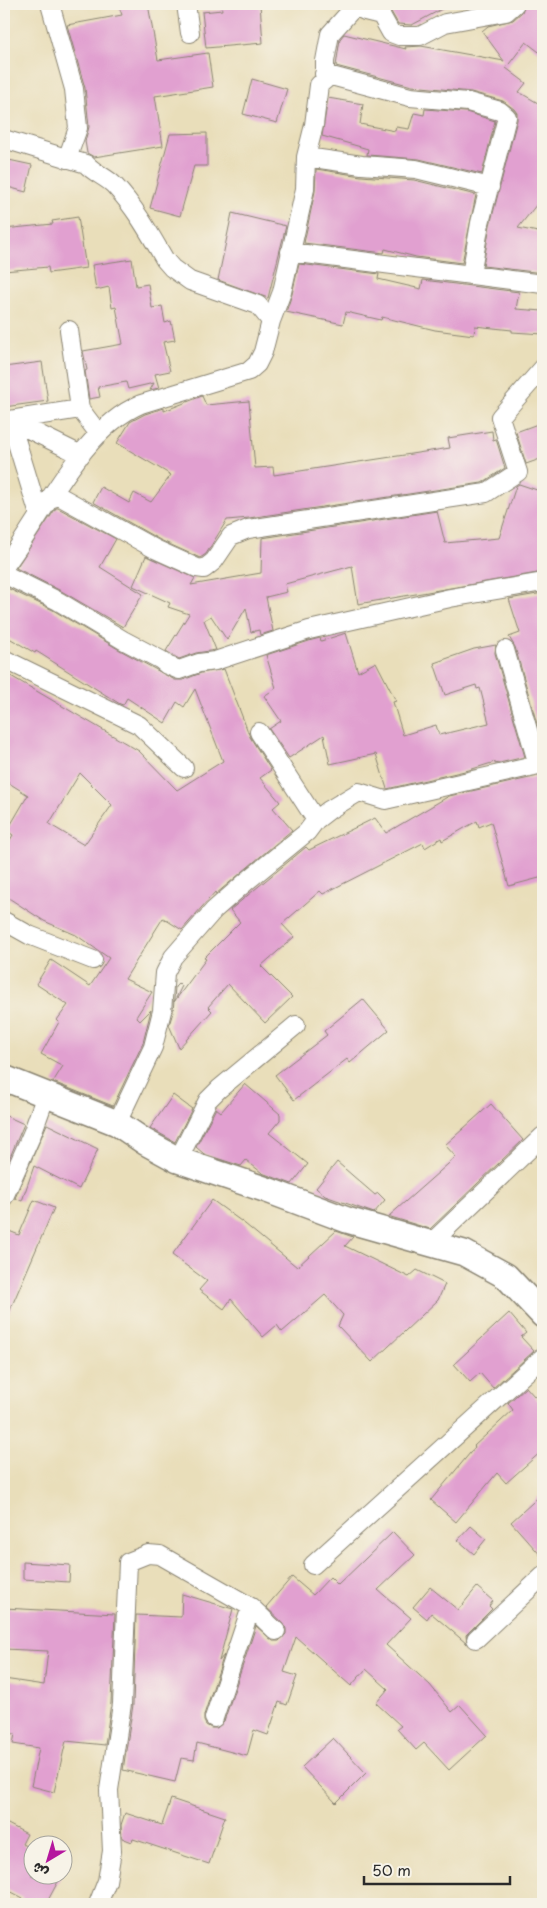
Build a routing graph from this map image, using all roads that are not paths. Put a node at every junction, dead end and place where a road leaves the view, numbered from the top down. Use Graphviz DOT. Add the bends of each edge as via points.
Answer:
graph roads {
  1 [pos="50,4"];
  2 [pos="186,4"];
  3 [pos="515,4"];
  4 [pos="356,5"];
  5 [pos="190,33"];
  6 [pos="324,74"];
  7 [pos="4,139"];
  8 [pos="306,157"];
  9 [pos="67,159"];
  10 [pos="490,187"];
  11 [pos="290,252"];
  12 [pos="471,275"];
  13 [pos="543,284"];
  14 [pos="271,322"];
  15 [pos="69,330"];
  16 [pos="543,368"];
  17 [pos="80,409"];
  18 [pos="10,420"];
  19 [pos="99,434"];
  20 [pos="82,455"];
  21 [pos="50,499"];
  22 [pos="39,515"];
  23 [pos="4,567"];
  24 [pos="4,574"];
  25 [pos="543,582"];
  26 [pos="505,650"];
  27 [pos="4,659"];
  28 [pos="259,732"];
  29 [pos="540,765"];
  30 [pos="184,768"];
  31 [pos="316,820"];
  32 [pos="4,921"];
  33 [pos="93,960"];
  34 [pos="296,1025"];
  35 [pos="4,1078"];
  36 [pos="46,1095"];
  37 [pos="117,1123"];
  38 [pos="543,1136"];
  39 [pos="178,1160"];
  40 [pos="4,1197"];
  41 [pos="430,1244"];
  42 [pos="543,1314"];
  43 [pos="543,1357"];
  44 [pos="313,1565"];
  45 [pos="543,1576"];
  46 [pos="252,1607"];
  47 [pos="276,1630"];
  48 [pos="476,1639"];
  49 [pos="214,1718"];
  50 [pos="98,1904"];
  1 -- 9 [label="street" via="74,90 78,128"];
  2 -- 5 [label="street"];
  3 -- 4 [label="street" via="506,12 445,23 420,36 391,33 381,15"];
  4 -- 6 [label="street" via="330,34"];
  6 -- 8 [label="street" via="325,80 319,85"];
  6 -- 10 [label="street" via="410,96 468,102 505,113 507,117"];
  7 -- 9 [label="street"];
  8 -- 10 [label="street" via="416,169"];
  8 -- 11 [label="street" via="305,189"];
  9 -- 14 [label="street" via="86,164 113,184 131,205 165,260 180,274 200,285 258,305"];
  10 -- 12 [label="street"];
  11 -- 12 [label="street"];
  11 -- 14 [label="street" via="282,292"];
  12 -- 13 [label="street"];
  14 -- 19 [label="street" via="263,352 252,368 130,408"];
  15 -- 17 [label="street"];
  16 -- 21 [label="street" via="500,417 518,472 486,493 248,529 231,536 214,561 204,569 155,549 59,496"];
  17 -- 18 [label="street"];
  17 -- 19 [label="street"];
  18 -- 20 [label="street"];
  18 -- 22 [label="street"];
  19 -- 20 [label="street"];
  20 -- 21 [label="street"];
  21 -- 22 [label="street"];
  22 -- 23 [label="street"];
  24 -- 25 [label="street" via="179,670 309,630 450,598"];
  26 -- 29 [label="street"];
  27 -- 30 [label="street" via="139,725"];
  28 -- 31 [label="street"];
  29 -- 31 [label="street" via="385,800 359,792"];
  31 -- 37 [label="street" via="307,832 214,910 173,957 165,972 162,1011 153,1047"];
  32 -- 33 [label="street"];
  34 -- 39 [label="street" via="208,1100"];
  35 -- 36 [label="street"];
  36 -- 37 [label="street"];
  36 -- 40 [label="street"];
  37 -- 39 [label="street"];
  38 -- 41 [label="street"];
  39 -- 41 [label="street" via="347,1220"];
  41 -- 42 [label="street" via="464,1253 506,1276"];
  43 -- 44 [label="street"];
  45 -- 48 [label="street"];
  46 -- 47 [label="street"];
  46 -- 49 [label="street"];
  46 -- 50 [label="street" via="160,1555 148,1554 128,1562 122,1704 110,1790 112,1851 107,1881"];
}
